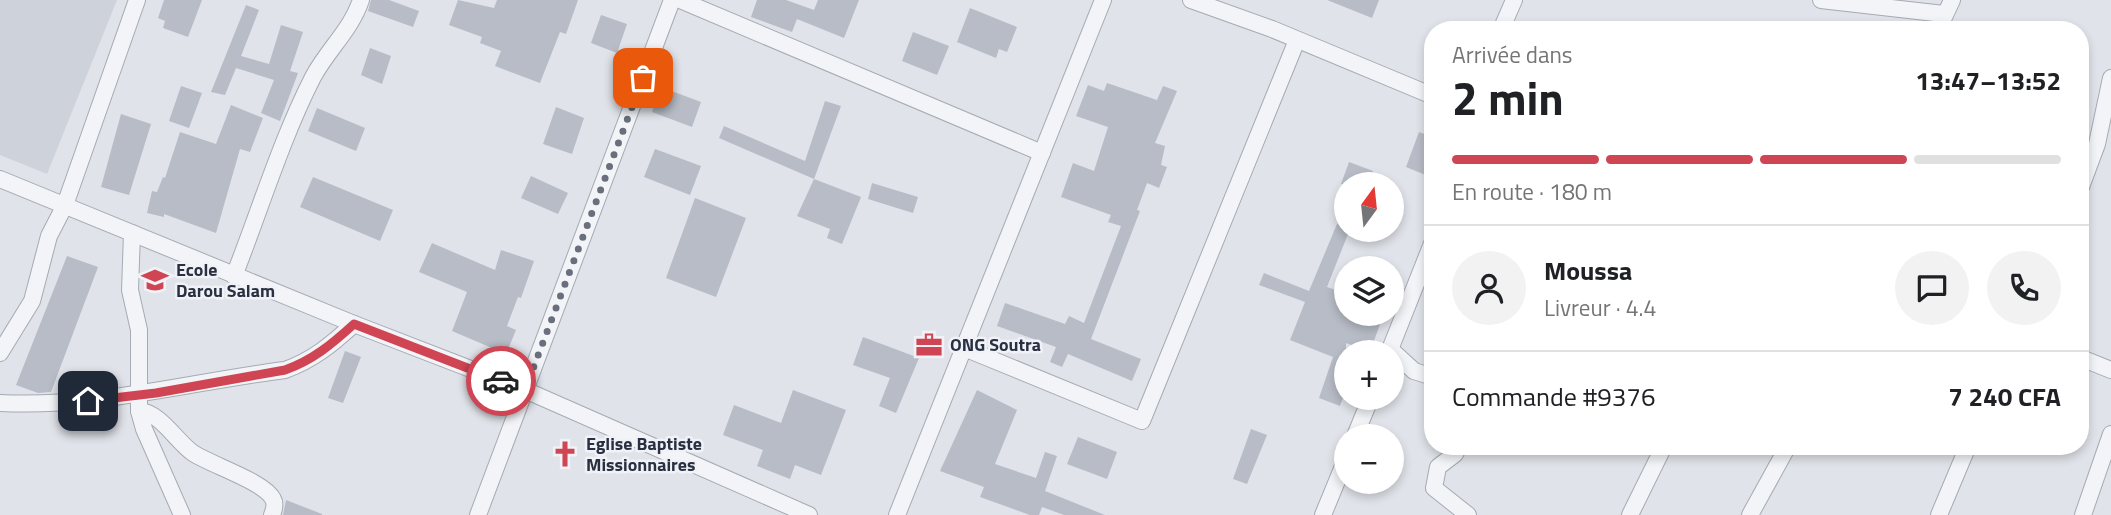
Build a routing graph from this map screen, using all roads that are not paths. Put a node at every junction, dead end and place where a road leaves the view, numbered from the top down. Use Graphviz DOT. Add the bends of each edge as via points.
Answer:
graph roads {
  1 [pos="137,0"];
  2 [pos="361,0"];
  3 [pos="672,0"];
  4 [pos="680,0"];
  5 [pos="1103,0"];
  6 [pos="1192,0"];
  7 [pos="1514,0"];
  8 [pos="1821,0"];
  9 [pos="1945,15"];
  10 [pos="1505,21"];
  11 [pos="1297,40"];
  12 [pos="2111,78"];
  13 [pos="1424,92"];
  14 [pos="1042,153"];
  15 [pos="2089,166"];
  16 [pos="0,179"];
  17 [pos="65,205"];
  18 [pos="132,233"];
  19 [pos="1424,263"];
  20 [pos="234,276"];
  21 [pos="354,324"];
  22 [pos="1393,340"];
  23 [pos="964,348"];
  24 [pos="0,353"];
  25 [pos="2089,361"];
  26 [pos="1404,363"];
  27 [pos="2111,370"];
  28 [pos="1424,374"];
  29 [pos="525,390"];
  30 [pos="137,394"];
  31 [pos="0,402"];
  32 [pos="139,411"];
  33 [pos="2111,434"];
  34 [pos="1454,455"];
  35 [pos="1660,455"];
  36 [pos="1783,455"];
  37 [pos="1964,455"];
  38 [pos="1334,488"];
  39 [pos="183,515"];
  40 [pos="272,515"];
  41 [pos="478,515"];
  42 [pos="809,515"];
  43 [pos="897,515"];
  44 [pos="1323,515"];
  45 [pos="1468,515"];
  46 [pos="1630,515"];
  47 [pos="1750,515"];
  48 [pos="1939,515"];
  49 [pos="2083,515"];
  1 -- 17 [label="street"];
  2 -- 20 [label="street" via="355,19 327,52 306,93"];
  3 -- 29 [label="street"];
  4 -- 14 [label="street"];
  5 -- 14 [label="street"];
  6 -- 11 [label="street"];
  7 -- 10 [label="street"];
  8 -- 9 [label="street"];
  11 -- 13 [label="street"];
  11 -- 23 [label="street" via="1142,421"];
  12 -- 15 [label="street"];
  14 -- 23 [label="street"];
  16 -- 17 [label="street"];
  17 -- 18 [label="street"];
  17 -- 24 [label="street" via="49,236 32,301"];
  18 -- 20 [label="street"];
  18 -- 30 [label="street" via="130,279 139,330"];
  19 -- 22 [label="street"];
  20 -- 21 [label="street"];
  21 -- 29 [label="street"];
  21 -- 30 [label="street" via="306,362 285,370"];
  23 -- 43 [label="street"];
  25 -- 27 [label="street"];
  26 -- 28 [label="street"];
  29 -- 41 [label="street"];
  29 -- 42 [label="street"];
  30 -- 31 [label="street" via="44,405"];
  30 -- 32 [label="street"];
  32 -- 39 [label="street"];
  32 -- 40 [label="street" via="154,415 195,455 268,492 275,505"];
  33 -- 49 [label="street"];
  34 -- 45 [label="street" via="1438,467 1434,488"];
  35 -- 46 [label="street"];
  36 -- 47 [label="street"];
  37 -- 48 [label="street"];
  38 -- 44 [label="street"];
}
